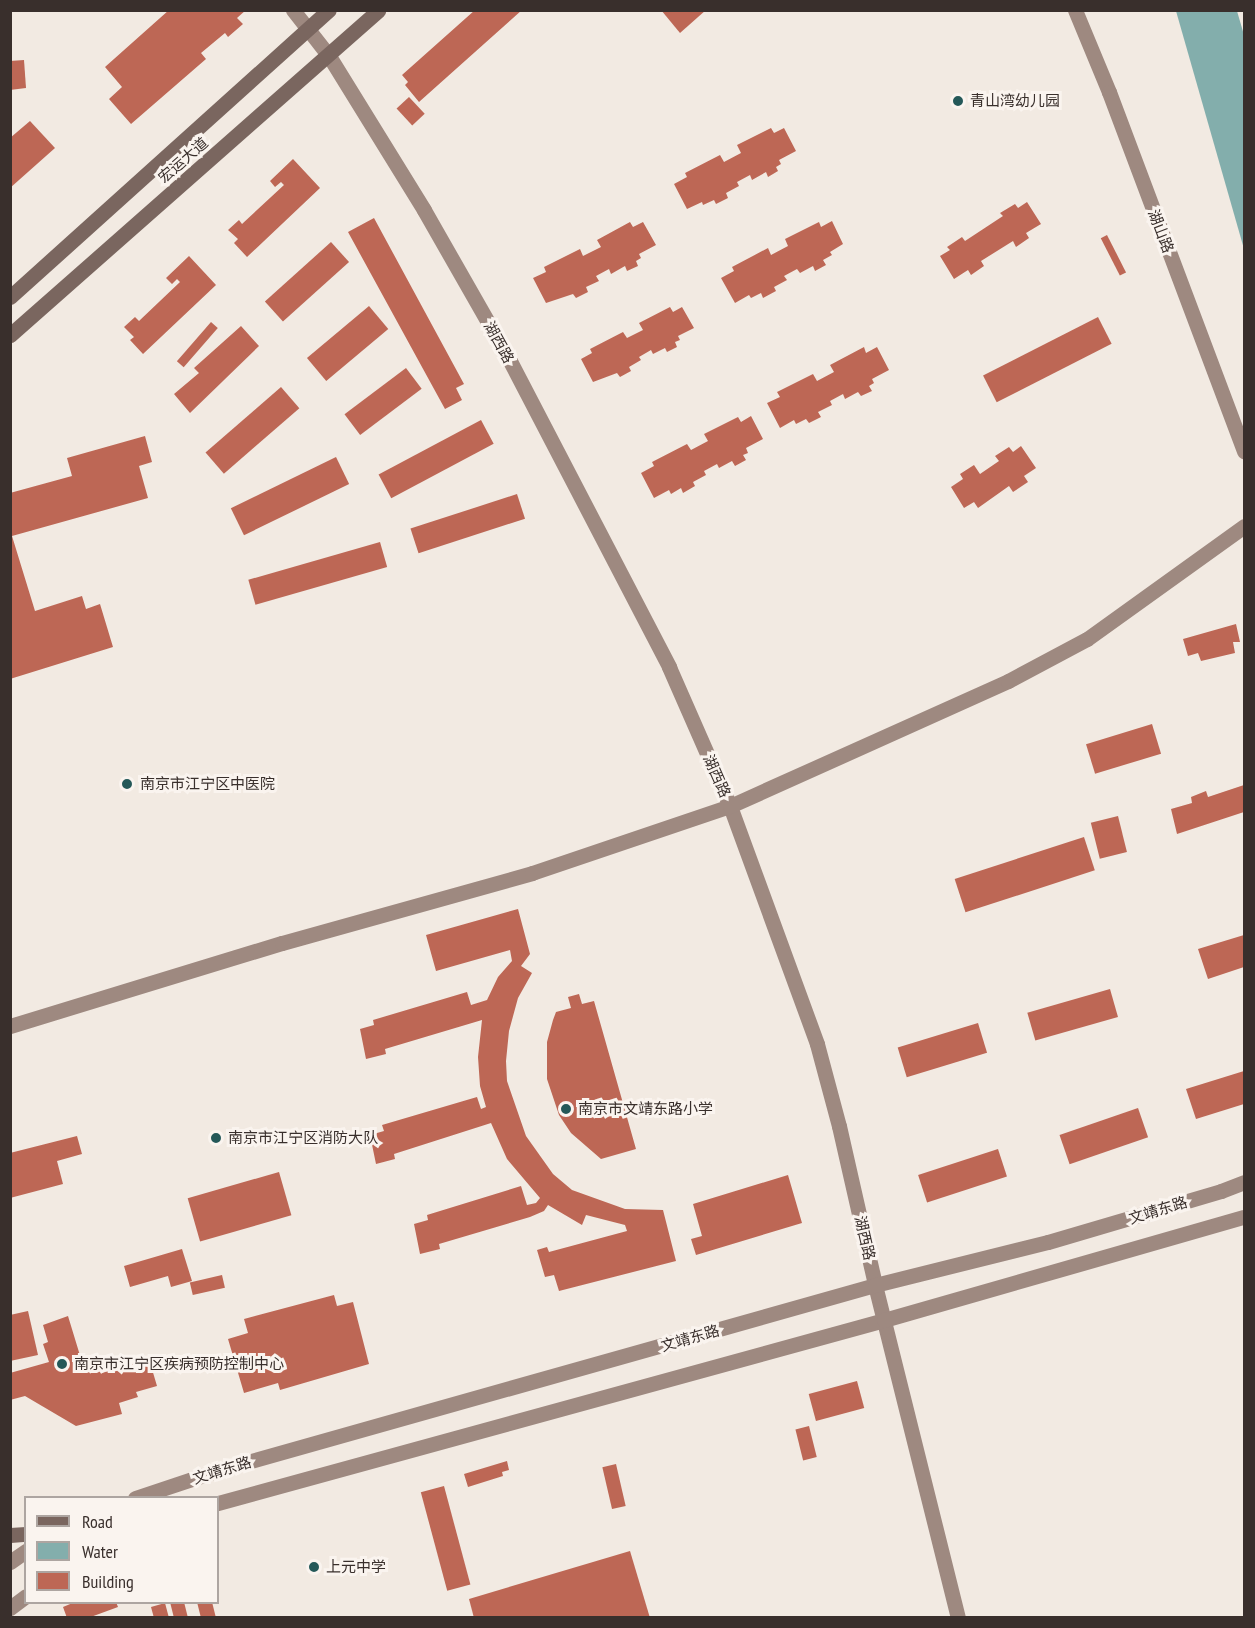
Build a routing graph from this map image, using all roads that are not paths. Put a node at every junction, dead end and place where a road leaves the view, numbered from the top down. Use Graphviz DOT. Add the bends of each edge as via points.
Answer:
graph roads {
  1 [pos="293,10"];
  2 [pos="329,10"];
  3 [pos="378,10"];
  4 [pos="1075,10"];
  5 [pos="308,29"];
  6 [pos="329,56"];
  7 [pos="10,297"];
  8 [pos="10,335"];
  9 [pos="1245,452"];
  10 [pos="1245,526"];
  11 [pos="730,806"];
  12 [pos="10,1026"];
  13 [pos="1245,1182"];
  14 [pos="1245,1218"];
  15 [pos="875,1285"];
  16 [pos="884,1320"];
  17 [pos="138,1496"];
  18 [pos="219,1503"];
  19 [pos="24,1552"];
  20 [pos="10,1562"];
  21 [pos="24,1598"];
  22 [pos="10,1608"];
  23 [pos="958,1617"];
  1 -- 5 [label="main road, 湖西路"];
  2 -- 5 [label="main road, 宏运大道"];
  3 -- 6 [label="main road, 宏运大道"];
  4 -- 9 [label="main road, 湖山路"];
  5 -- 6 [label="main road, 湖西路"];
  5 -- 7 [label="main road, 宏运大道"];
  6 -- 8 [label="main road, 宏运大道"];
  6 -- 11 [label="main road, 湖西路" via="424,210 510,361 669,667"];
  10 -- 11 [label="main road" via="1077,644 1008,681"];
  11 -- 12 [label="main road" via="532,873"];
  11 -- 15 [label="main road, 湖西路" via="817,1044"];
  13 -- 15 [label="main road, 文靖东路" via="1048,1242"];
  14 -- 16 [label="main road, 文靖东路"];
  15 -- 16 [label="main road, 湖西路"];
  15 -- 17 [label="main road, 文靖东路"];
  16 -- 18 [label="main road, 文靖东路"];
  16 -- 23 [label="main road, 湖西路"];
  19 -- 20 [label="main road"];
  21 -- 22 [label="main road"];
}
